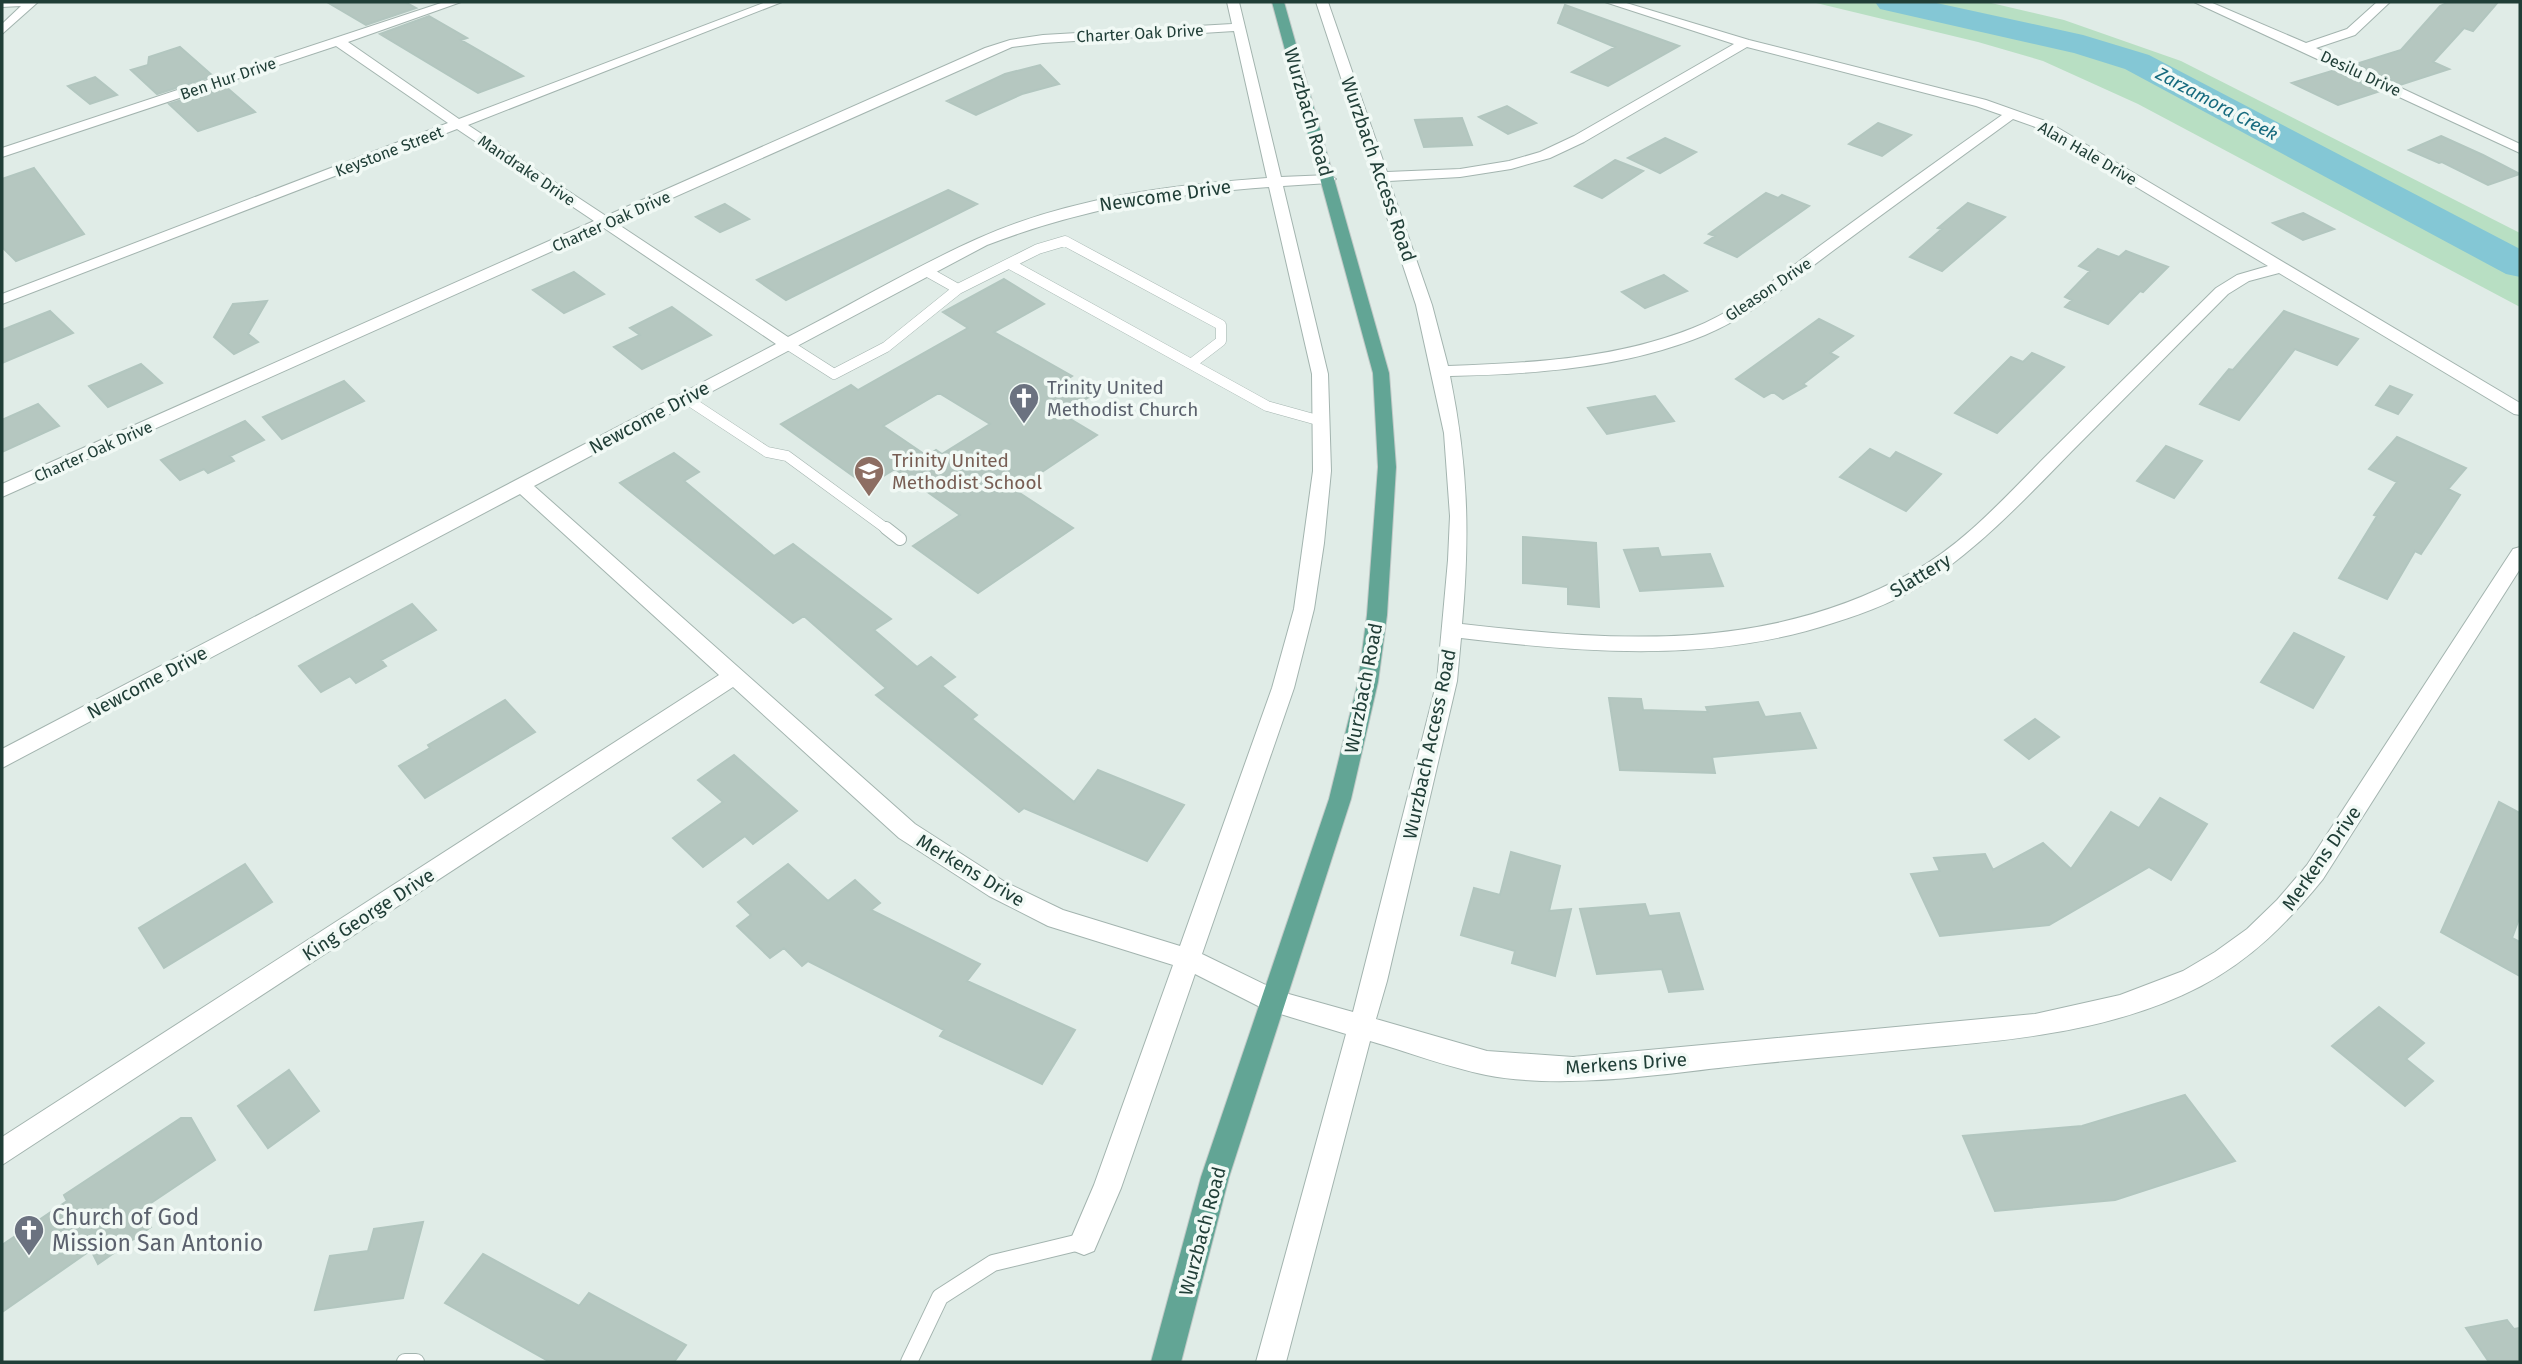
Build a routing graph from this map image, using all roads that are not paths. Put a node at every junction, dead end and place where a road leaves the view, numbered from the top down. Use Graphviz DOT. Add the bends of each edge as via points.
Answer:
graph roads {
  1 [pos="31,2"];
  2 [pos="454,2"];
  3 [pos="776,2"];
  4 [pos="1233,2"];
  5 [pos="1278,2"];
  6 [pos="1322,2"];
  7 [pos="1611,2"];
  8 [pos="2200,2"];
  9 [pos="2384,2"];
  10 [pos="2,3"];
  11 [pos="1239,27"];
  12 [pos="2,30"];
  13 [pos="338,41"];
  14 [pos="1745,43"];
  15 [pos="2306,47"];
  16 [pos="2013,113"];
  17 [pos="458,124"];
  18 [pos="2520,149"];
  19 [pos="2,153"];
  20 [pos="1381,177"];
  21 [pos="1329,179"];
  22 [pos="1275,182"];
  23 [pos="605,223"];
  24 [pos="1010,264"];
  25 [pos="2283,267"];
  26 [pos="926,271"];
  27 [pos="958,289"];
  28 [pos="2,299"];
  29 [pos="787,344"];
  30 [pos="1191,364"];
  31 [pos="1441,371"];
  32 [pos="685,398"];
  33 [pos="2520,410"];
  34 [pos="1321,421"];
  35 [pos="520,484"];
  36 [pos="2,491"];
  37 [pos="900,539"];
  38 [pos="2520,554"];
  39 [pos="1453,630"];
  40 [pos="734,676"];
  41 [pos="2,759"];
  42 [pos="1188,959"];
  43 [pos="1273,1001"];
  44 [pos="1362,1027"];
  45 [pos="2,1152"];
  46 [pos="1084,1241"];
  47 [pos="405,1362"];
  48 [pos="415,1362"];
  49 [pos="909,1362"];
  50 [pos="1166,1362"];
  51 [pos="1271,1362"];
  1 -- 10 [label="street"];
  1 -- 12 [label="street"];
  2 -- 13 [label="street, Ben Hur Drive"];
  3 -- 17 [label="street, Keystone Street"];
  4 -- 11 [label="street"];
  5 -- 21 [label="main road, Wurzbach Road"];
  6 -- 20 [label="street, Wurzbach Access Road"];
  7 -- 14 [label="street, Alan Hale Drive"];
  8 -- 15 [label="street, Desilu Drive"];
  9 -- 15 [label="street" via="2351,32"];
  11 -- 22 [label="street"];
  11 -- 23 [label="street, Charter Oak Drive" via="1010,44"];
  13 -- 17 [label="street, Mandrake Drive"];
  13 -- 19 [label="street, Ben Hur Drive"];
  14 -- 16 [label="street, Alan Hale Drive"];
  14 -- 20 [label="street" via="1545,155 1471,171"];
  15 -- 18 [label="street, Desilu Drive"];
  16 -- 25 [label="street, Alan Hale Drive" via="2051,130"];
  16 -- 31 [label="street, Gleason Drive" via="1756,300 1700,331 1587,362"];
  17 -- 23 [label="street, Mandrake Drive"];
  17 -- 28 [label="street, Keystone Street"];
  20 -- 31 [label="street, Wurzbach Access Road"];
  21 -- 22 [label="street, Newcome Drive"];
  21 -- 43 [label="main road, Wurzbach Road" via="1381,373 1387,467 1377,615 1368,682 1340,799"];
  22 -- 26 [label="street, Newcome Drive" via="1168,190 1091,204 1017,227"];
  22 -- 34 [label="street" via="1320,374"];
  23 -- 29 [label="street, Mandrake Drive"];
  23 -- 36 [label="street, Charter Oak Drive"];
  24 -- 27 [label="lane"];
  24 -- 30 [label="lane"];
  24 -- 30 [label="lane" via="1065,241 1221,325 1221,341"];
  25 -- 33 [label="street, Alan Hale Drive"];
  25 -- 39 [label="street, Slattery" via="2244,278 2222,291 1979,534 1949,560 1870,604 1769,633 1654,646 1549,642"];
  26 -- 27 [label="lane"];
  26 -- 29 [label="street, Newcome Drive"];
  27 -- 29 [label="lane" via="886,347 834,374"];
  29 -- 32 [label="street, Newcome Drive"];
  30 -- 34 [label="lane" via="1267,406"];
  31 -- 39 [label="street, Wurzbach Access Road" via="1459,516"];
  32 -- 35 [label="street, Newcome Drive"];
  32 -- 37 [label="lane" via="767,452 787,457"];
  34 -- 42 [label="street" via="1322,471 1304,609 1283,688"];
  35 -- 40 [label="street, Merkens Drive"];
  35 -- 41 [label="street, Newcome Drive"];
  38 -- 44 [label="street, Merkens Drive" via="2315,873 2287,909 2251,942 2207,971 2156,995 2035,1026 1573,1069 1487,1063"];
  39 -- 44 [label="street, Wurzbach Access Road" via="1447,681"];
  40 -- 42 [label="street, Merkens Drive" via="907,831 996,889 1057,919"];
  40 -- 45 [label="street, King George Drive"];
  42 -- 43 [label="street, Merkens Drive"];
  42 -- 46 [label="street"];
  43 -- 44 [label="street, Merkens Drive"];
  43 -- 50 [label="main road, Wurzbach Road" via="1215,1177"];
  44 -- 51 [label="street, Wurzbach Access Road"];
  46 -- 49 [label="lane" via="993,1263 940,1297"];
  47 -- 48 [label="lane"];
}
